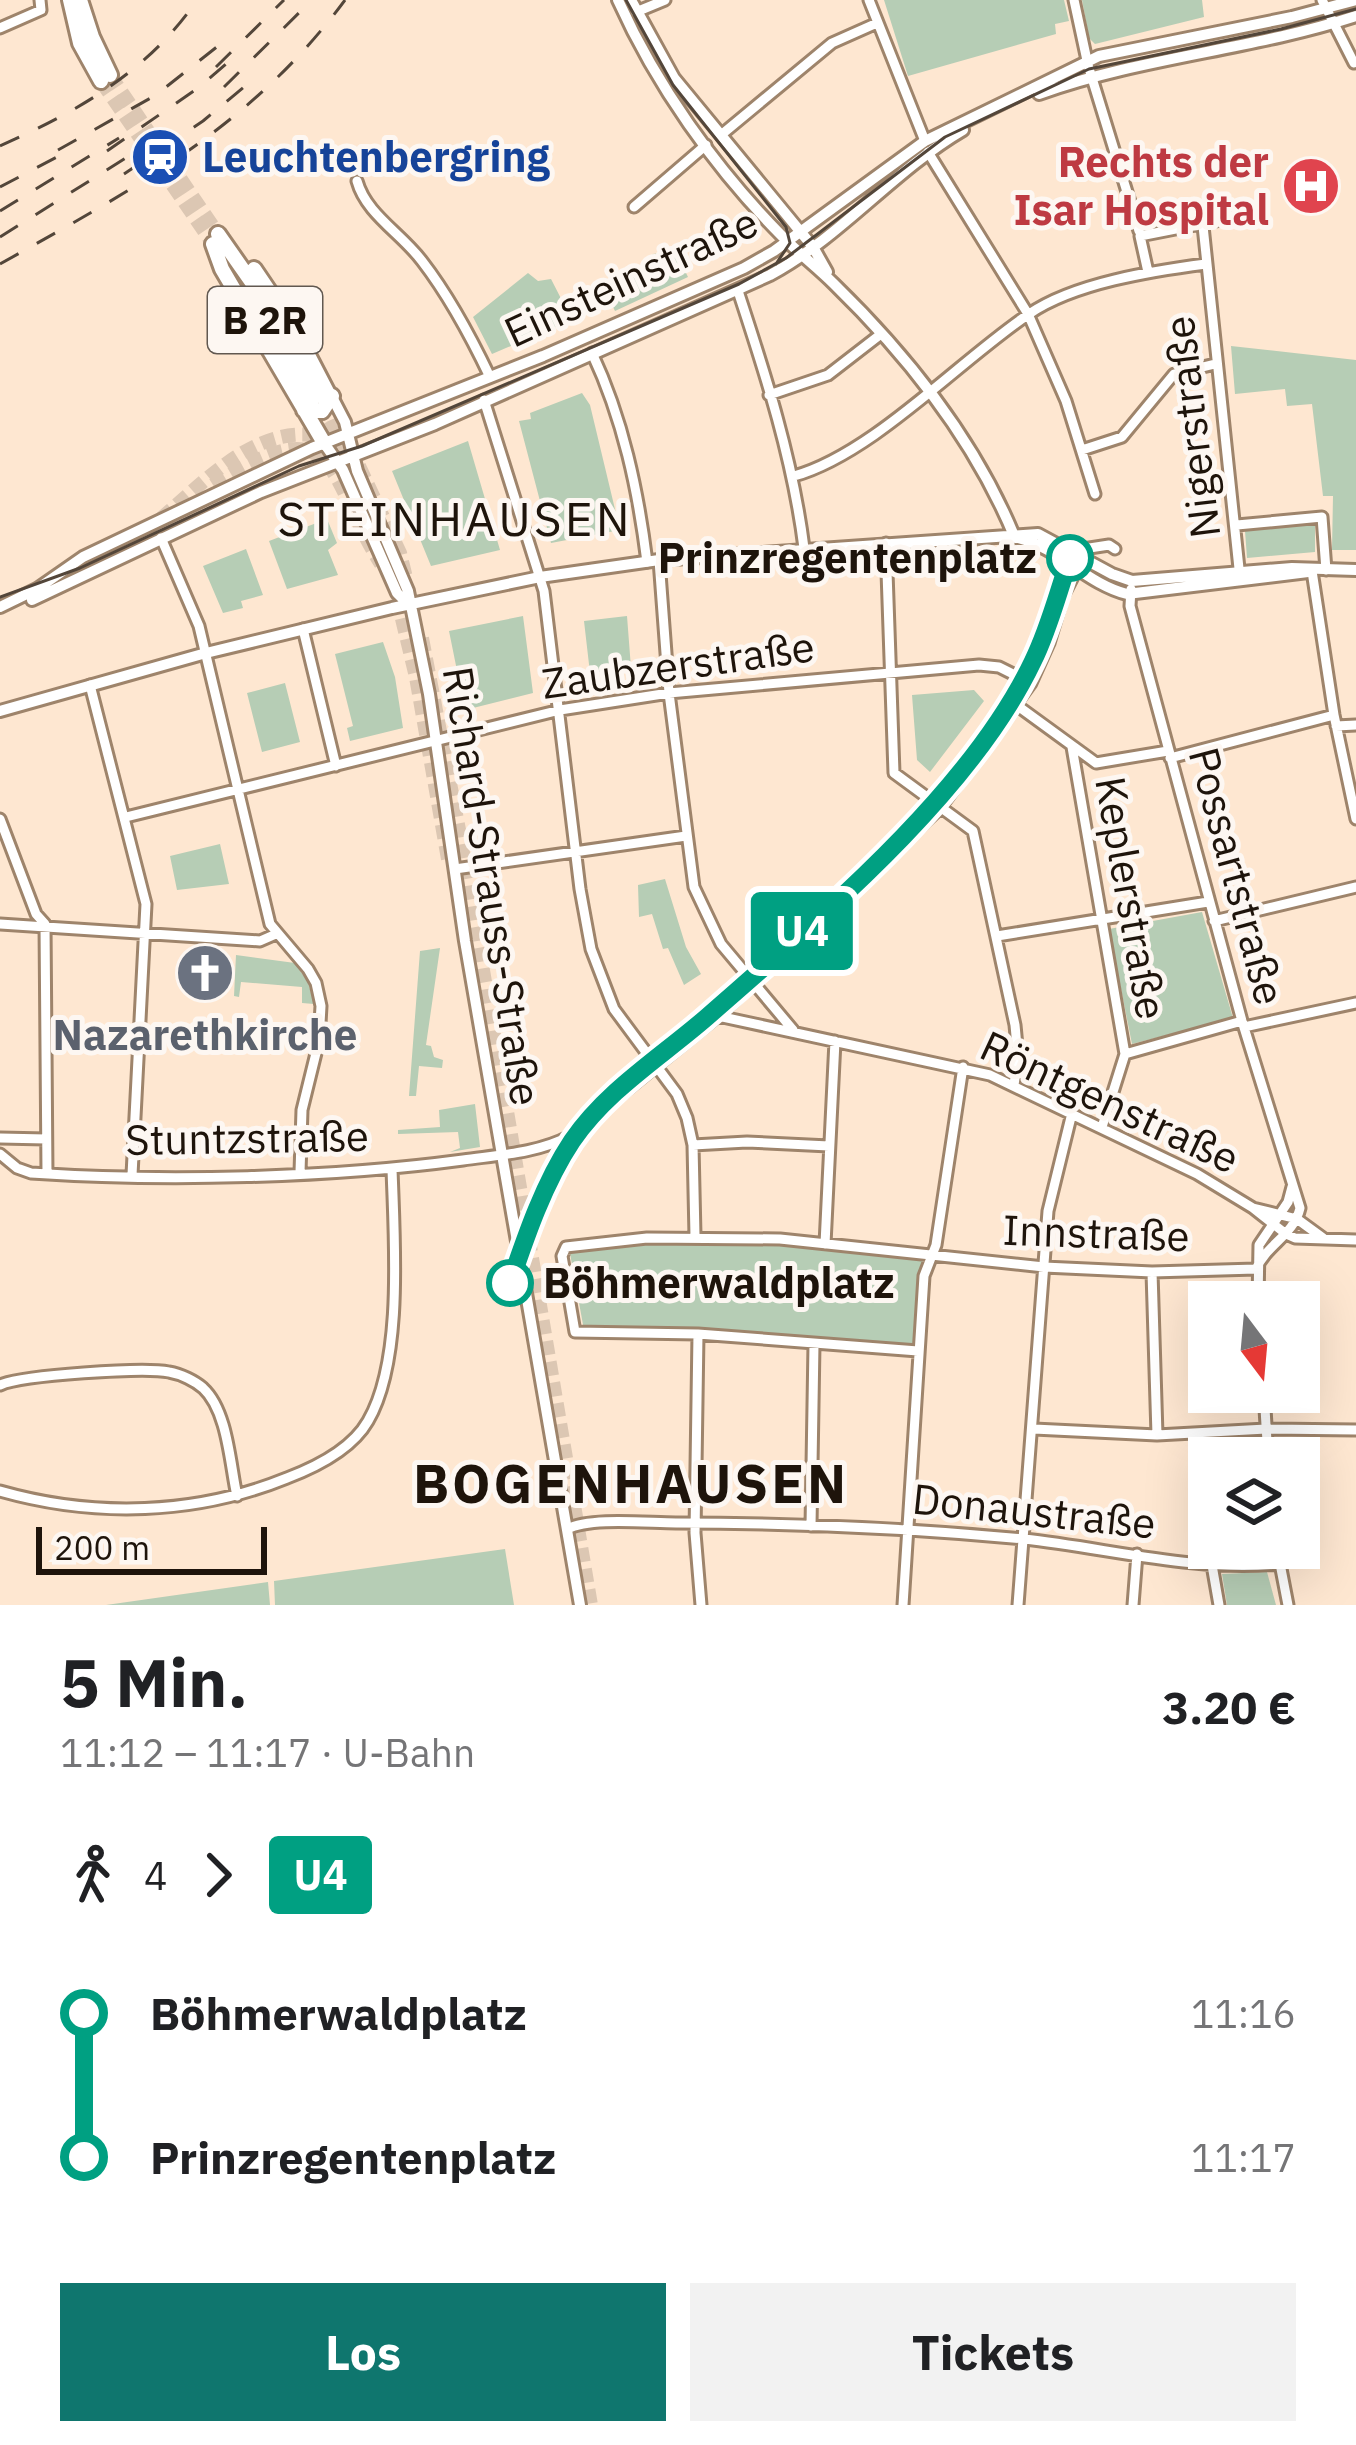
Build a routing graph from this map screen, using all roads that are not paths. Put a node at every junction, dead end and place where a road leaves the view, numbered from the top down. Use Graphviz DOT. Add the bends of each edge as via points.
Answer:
graph roads {
  1 [pos="40,0"];
  2 [pos="66,0"];
  3 [pos="84,0"];
  4 [pos="618,0"];
  5 [pos="665,0"];
  6 [pos="869,0"];
  7 [pos="1074,0"];
  8 [pos="1356,0"];
  9 [pos="1324,4"];
  10 [pos="634,6"];
  11 [pos="1356,16"];
  12 [pos="877,23"];
  13 [pos="1333,23"];
  14 [pos="0,28"];
  15 [pos="1354,63"];
  16 [pos="1089,69"];
  17 [pos="721,135"];
  18 [pos="706,145"];
  19 [pos="927,146"];
  20 [pos="357,181"];
  21 [pos="634,207"];
  22 [pos="1262,212"];
  23 [pos="1203,226"];
  24 [pos="800,232"];
  25 [pos="1139,233"];
  26 [pos="216,239"];
  27 [pos="787,241"];
  28 [pos="807,251"];
  29 [pos="1206,264"];
  30 [pos="1148,272"];
  31 [pos="738,291"];
  32 [pos="1028,314"];
  33 [pos="880,334"];
  34 [pos="304,343"];
  35 [pos="592,353"];
  36 [pos="1215,364"];
  37 [pos="490,377"];
  38 [pos="931,391"];
  39 [pos="770,395"];
  40 [pos="484,399"];
  41 [pos="317,400"];
  42 [pos="348,434"];
  43 [pos="324,443"];
  44 [pos="1082,450"];
  45 [pos="353,457"];
  46 [pos="338,463"];
  47 [pos="794,476"];
  48 [pos="1095,494"];
  49 [pos="1237,524"];
  50 [pos="161,538"];
  51 [pos="1015,538"];
  52 [pos="886,543"];
  53 [pos="804,548"];
  54 [pos="1115,549"];
  55 [pos="1082,558"];
  56 [pos="653,561"];
  57 [pos="1356,570"];
  58 [pos="1312,571"];
  59 [pos="1327,571"];
  60 [pos="540,577"];
  61 [pos="1240,577"];
  62 [pos="1131,588"];
  63 [pos="408,604"];
  64 [pos="0,611"];
  65 [pos="303,629"];
  66 [pos="206,653"];
  67 [pos="890,672"];
  68 [pos="1030,683"];
  69 [pos="90,685"];
  70 [pos="669,693"];
  71 [pos="1016,704"];
  72 [pos="0,710"];
  73 [pos="560,710"];
  74 [pos="1335,721"];
  75 [pos="1356,725"];
  76 [pos="436,740"];
  77 [pos="1072,747"];
  78 [pos="1169,755"];
  79 [pos="336,766"];
  80 [pos="240,790"];
  81 [pos="940,808"];
  82 [pos="126,817"];
  83 [pos="0,819"];
  84 [pos="1356,819"];
  85 [pos="686,836"];
  86 [pos="578,852"];
  87 [pos="454,869"];
  88 [pos="1356,887"];
  89 [pos="1208,902"];
  90 [pos="1100,921"];
  91 [pos="1214,921"];
  92 [pos="0,924"];
  93 [pos="44,924"];
  94 [pos="143,932"];
  95 [pos="276,934"];
  96 [pos="997,936"];
  97 [pos="754,984"];
  98 [pos="1356,1003"];
  99 [pos="718,1016"];
  100 [pos="1243,1024"];
  101 [pos="795,1032"];
  102 [pos="835,1041"];
  103 [pos="1125,1054"];
  104 [pos="656,1066"];
  105 [pos="962,1066"];
  106 [pos="1014,1085"];
  107 [pos="1072,1113"];
  108 [pos="1102,1127"];
  109 [pos="0,1138"];
  110 [pos="46,1138"];
  111 [pos="693,1145"];
  112 [pos="829,1146"];
  113 [pos="0,1154"];
  114 [pos="502,1154"];
  115 [pos="392,1168"];
  116 [pos="300,1172"];
  117 [pos="46,1174"];
  118 [pos="132,1175"];
  119 [pos="1292,1187"];
  120 [pos="1253,1208"];
  121 [pos="1280,1213"];
  122 [pos="1297,1219"];
  123 [pos="1271,1226"];
  124 [pos="1286,1234"];
  125 [pos="695,1237"];
  126 [pos="1324,1238"];
  127 [pos="1356,1240"];
  128 [pos="825,1244"];
  129 [pos="932,1256"];
  130 [pos="1044,1267"];
  131 [pos="1256,1269"];
  132 [pos="1151,1273"];
  133 [pos="1257,1281"];
  134 [pos="698,1334"];
  135 [pos="814,1344"];
  136 [pos="918,1351"];
  137 [pos="0,1385"];
  138 [pos="1265,1413"];
  139 [pos="1034,1429"];
  140 [pos="1266,1429"];
  141 [pos="1356,1430"];
  142 [pos="1157,1435"];
  143 [pos="1267,1437"];
  144 [pos="0,1492"];
  145 [pos="237,1496"];
  146 [pos="696,1523"];
  147 [pos="811,1526"];
  148 [pos="567,1529"];
  149 [pos="908,1530"];
  150 [pos="1024,1539"];
  151 [pos="1137,1554"];
  152 [pos="1188,1561"];
  153 [pos="1213,1569"];
  154 [pos="1279,1569"];
  155 [pos="580,1605"];
  156 [pos="701,1605"];
  157 [pos="903,1605"];
  158 [pos="1018,1605"];
  159 [pos="1132,1605"];
  160 [pos="1219,1605"];
  161 [pos="1288,1605"];
  1 -- 14 [label="street" via="41,10"];
  2 -- 3 [label="highway" via="80,43 105,78"];
  4 -- 18 [label="main road"];
  5 -- 10 [label="street"];
  6 -- 12 [label="street"];
  7 -- 16 [label="street"];
  8 -- 9 [label="main road, Einsteinstraße"];
  9 -- 13 [label="street"];
  9 -- 16 [label="main road, Einsteinstraße" via="1118,50"];
  10 -- 17 [label="main road" via="674,78"];
  11 -- 13 [label="main road, Einsteinstraße"];
  12 -- 17 [label="street" via="832,44"];
  12 -- 19 [label="street"];
  13 -- 15 [label="street"];
  13 -- 16 [label="main road, Einsteinstraße"];
  16 -- 19 [label="main road, Einsteinstraße"];
  16 -- 25 [label="street"];
  17 -- 24 [label="main road"];
  18 -- 21 [label="street"];
  18 -- 27 [label="main road"];
  19 -- 24 [label="main road, Einsteinstraße"];
  19 -- 28 [label="main road, Einsteinstraße"];
  19 -- 32 [label="street"];
  20 -- 37 [label="street" via="378,218 403,236 443,290"];
  22 -- 23 [label="street"];
  23 -- 25 [label="street"];
  23 -- 29 [label="street, Nigerstraße"];
  24 -- 27 [label="main road, Einsteinstraße"];
  24 -- 28 [label="main road"];
  25 -- 30 [label="street"];
  26 -- 34 [label="highway, B 2R" via="243,255"];
  26 -- 41 [label="highway, B 2R" via="276,317"];
  26 -- 41 [label="highway" via="222,269"];
  27 -- 28 [label="main road"];
  27 -- 37 [label="main road, Einsteinstraße" via="720,280"];
  28 -- 31 [label="main road, Einsteinstraße"];
  28 -- 33 [label="main road"];
  29 -- 30 [label="street"];
  29 -- 36 [label="street, Nigerstraße"];
  30 -- 32 [label="street"];
  31 -- 35 [label="main road, Einsteinstraße"];
  31 -- 39 [label="street"];
  32 -- 38 [label="street"];
  32 -- 44 [label="street"];
  33 -- 38 [label="main road"];
  33 -- 39 [label="street" via="828,375"];
  34 -- 41 [label="main road, B 2R"];
  35 -- 40 [label="main road, Einsteinstraße"];
  35 -- 56 [label="street" via="616,411"];
  36 -- 44 [label="street" via="1174,374 1122,437"];
  36 -- 49 [label="street, Nigerstraße"];
  37 -- 42 [label="main road, Einsteinstraße"];
  38 -- 47 [label="street"];
  38 -- 51 [label="main road"];
  39 -- 47 [label="street"];
  40 -- 45 [label="main road, Einsteinstraße"];
  40 -- 60 [label="street"];
  41 -- 42 [label="main road, B 2R"];
  41 -- 43 [label="highway"];
  42 -- 43 [label="main road, Einsteinstraße"];
  42 -- 45 [label="main road, B 2R"];
  43 -- 46 [label="main road"];
  43 -- 64 [label="main road, Einsteinstraße" via="83,557"];
  44 -- 48 [label="street"];
  45 -- 46 [label="main road, Einsteinstraße"];
  45 -- 63 [label="main road, B 2R"];
  46 -- 50 [label="main road, Einsteinstraße"];
  46 -- 63 [label="main road"];
  47 -- 53 [label="street"];
  49 -- 59 [label="street" via="1322,517"];
  49 -- 61 [label="street, Nigerstraße"];
  50 -- 64 [label="main road, Einsteinstraße"];
  50 -- 66 [label="street"];
  51 -- 52 [label="main road"];
  51 -- 55 [label="main road"];
  52 -- 53 [label="main road"];
  52 -- 67 [label="street"];
  53 -- 56 [label="main road"];
  54 -- 55 [label="street"];
  55 -- 62 [label="main road" via="1108,587"];
  55 -- 68 [label="street, Stuntzstraße"];
  56 -- 60 [label="main road"];
  56 -- 70 [label="street"];
  57 -- 59 [label="main road"];
  58 -- 59 [label="main road"];
  58 -- 61 [label="main road"];
  58 -- 74 [label="street"];
  60 -- 63 [label="main road"];
  60 -- 73 [label="street"];
  61 -- 62 [label="main road"];
  62 -- 78 [label="street, Possartstraße"];
  63 -- 65 [label="main road"];
  63 -- 76 [label="main road, Richard-Strauss-Straße"];
  65 -- 66 [label="main road"];
  65 -- 79 [label="street"];
  66 -- 69 [label="main road"];
  66 -- 80 [label="street"];
  67 -- 68 [label="street, Zaubzerstraße" via="979,665"];
  67 -- 70 [label="street, Zaubzerstraße"];
  67 -- 81 [label="street" via="895,773"];
  68 -- 71 [label="street, Stuntzstraße"];
  69 -- 72 [label="main road"];
  69 -- 82 [label="street"];
  70 -- 73 [label="street, Zaubzerstraße"];
  70 -- 85 [label="street"];
  71 -- 77 [label="street, Keplerstraße"];
  71 -- 81 [label="street, Stuntzstraße"];
  73 -- 76 [label="street, Zaubzerstraße"];
  73 -- 86 [label="street"];
  74 -- 75 [label="street"];
  74 -- 78 [label="street"];
  74 -- 84 [label="street"];
  76 -- 79 [label="street, Zaubzerstraße"];
  76 -- 87 [label="main road, Richard-Strauss-Straße"];
  77 -- 78 [label="street" via="1096,763"];
  77 -- 90 [label="street, Keplerstraße"];
  78 -- 89 [label="street, Possartstraße"];
  79 -- 80 [label="street, Zaubzerstraße"];
  80 -- 82 [label="street, Zaubzerstraße"];
  80 -- 95 [label="street"];
  81 -- 96 [label="street" via="974,831"];
  81 -- 97 [label="street, Stuntzstraße"];
  82 -- 94 [label="street" via="143,887"];
  83 -- 93 [label="street"];
  85 -- 86 [label="street"];
  85 -- 97 [label="street" via="702,910"];
  86 -- 87 [label="street"];
  86 -- 104 [label="street" via="599,975 624,1027"];
  87 -- 114 [label="main road, Richard-Strauss-Straße"];
  88 -- 91 [label="street"];
  89 -- 90 [label="street"];
  89 -- 91 [label="street, Possartstraße"];
  90 -- 96 [label="street"];
  90 -- 103 [label="street, Keplerstraße"];
  91 -- 100 [label="street, Possartstraße"];
  92 -- 93 [label="street"];
  93 -- 94 [label="street"];
  93 -- 110 [label="street"];
  94 -- 95 [label="street" via="260,941"];
  94 -- 118 [label="street"];
  95 -- 116 [label="street" via="308,969 321,1006"];
  96 -- 106 [label="street" via="1018,1040"];
  97 -- 99 [label="street, Stuntzstraße"];
  97 -- 101 [label="street"];
  98 -- 100 [label="street"];
  99 -- 101 [label="street, Röntgenstraße"];
  99 -- 104 [label="street, Stuntzstraße"];
  100 -- 103 [label="street"];
  100 -- 119 [label="street, Possartstraße"];
  101 -- 102 [label="street, Röntgenstraße"];
  102 -- 105 [label="street, Röntgenstraße"];
  102 -- 112 [label="street"];
  103 -- 108 [label="street, Keplerstraße"];
  104 -- 111 [label="street" via="677,1094"];
  104 -- 114 [label="street, Stuntzstraße" via="570,1136"];
  105 -- 106 [label="street, Röntgenstraße"];
  105 -- 129 [label="street"];
  106 -- 107 [label="street, Röntgenstraße"];
  107 -- 108 [label="street, Röntgenstraße"];
  107 -- 130 [label="street" via="1048,1211"];
  108 -- 120 [label="street, Röntgenstraße"];
  109 -- 110 [label="street"];
  110 -- 117 [label="street"];
  111 -- 112 [label="street"];
  111 -- 125 [label="street"];
  112 -- 128 [label="street"];
  113 -- 117 [label="street, Stuntzstraße" via="16,1168"];
  114 -- 115 [label="street, Stuntzstraße"];
  114 -- 148 [label="main road, Richard-Strauss-Straße"];
  115 -- 116 [label="street, Stuntzstraße"];
  115 -- 145 [label="street" via="393,1309 367,1424 305,1471"];
  116 -- 118 [label="street, Stuntzstraße"];
  117 -- 118 [label="street, Stuntzstraße"];
  119 -- 121 [label="street"];
  119 -- 122 [label="street, Possartstraße"];
  120 -- 121 [label="street, Röntgenstraße"];
  120 -- 123 [label="street, Röntgenstraße"];
  121 -- 122 [label="street, Röntgenstraße"];
  121 -- 123 [label="street"];
  122 -- 124 [label="street"];
  122 -- 126 [label="street, Röntgenstraße"];
  123 -- 124 [label="street, Röntgenstraße"];
  123 -- 131 [label="street"];
  124 -- 126 [label="street"];
  124 -- 131 [label="street"];
  125 -- 128 [label="street"];
  125 -- 134 [label="street" via="566,1246 562,1256 575,1332"];
  126 -- 127 [label="street"];
  128 -- 129 [label="street"];
  129 -- 130 [label="street, Innstraße"];
  129 -- 136 [label="street"];
  130 -- 132 [label="street, Innstraße"];
  130 -- 139 [label="street"];
  131 -- 132 [label="street, Innstraße"];
  131 -- 133 [label="street"];
  132 -- 142 [label="street"];
  134 -- 135 [label="street"];
  134 -- 146 [label="street"];
  135 -- 136 [label="street"];
  135 -- 147 [label="street"];
  136 -- 149 [label="street"];
  137 -- 145 [label="street" via="25,1377 182,1376 210,1397"];
  138 -- 140 [label="street"];
  139 -- 142 [label="street"];
  139 -- 150 [label="street"];
  140 -- 141 [label="street"];
  140 -- 142 [label="street"];
  140 -- 143 [label="street"];
  144 -- 145 [label="street" via="126,1509"];
  146 -- 147 [label="street, Donaustraße"];
  146 -- 148 [label="street, Donaustraße"];
  146 -- 156 [label="street"];
  147 -- 149 [label="street, Donaustraße"];
  148 -- 155 [label="main road, Richard-Strauss-Straße"];
  149 -- 150 [label="street, Donaustraße"];
  149 -- 157 [label="street"];
  150 -- 151 [label="street, Donaustraße"];
  150 -- 158 [label="street"];
  151 -- 152 [label="street, Donaustraße"];
  151 -- 159 [label="street"];
  153 -- 160 [label="street"];
  154 -- 161 [label="street"];
}
